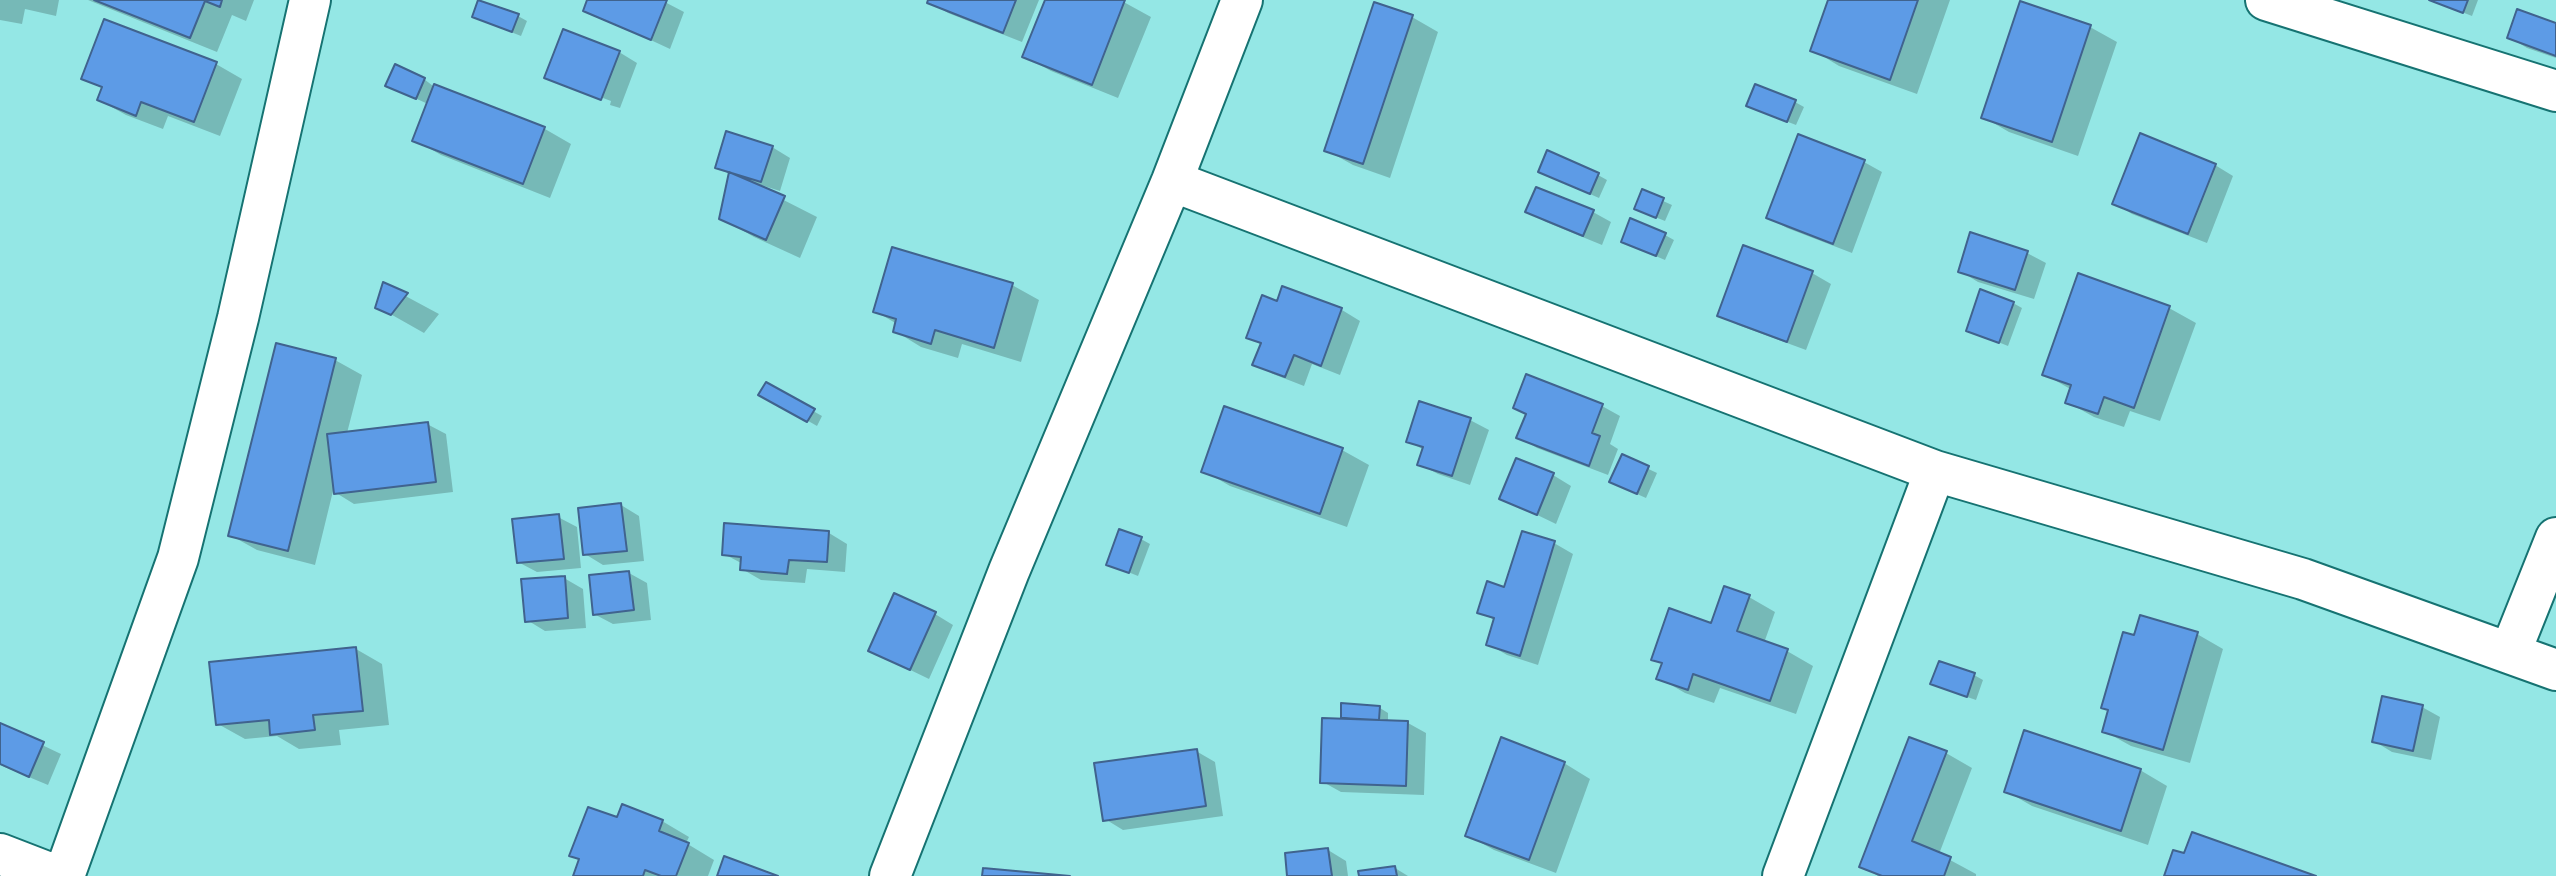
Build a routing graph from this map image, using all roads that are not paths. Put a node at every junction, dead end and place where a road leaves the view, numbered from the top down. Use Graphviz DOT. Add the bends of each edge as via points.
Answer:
graph roads {
  1 [pos="310,0"];
  2 [pos="1242,0"];
  3 [pos="2266,0"];
  4 [pos="2556,91"];
  5 [pos="1172,181"];
  6 [pos="1935,471"];
  7 [pos="2556,538"];
  8 [pos="2510,653"];
  9 [pos="2556,670"];
  10 [pos="0,854"];
  11 [pos="57,876"];
  12 [pos="64,876"];
  13 [pos="890,876"];
  14 [pos="1783,876"];
  1 -- 12 [label="street" via="178,558"];
  2 -- 5 [label="street"];
  3 -- 4 [label="street"];
  5 -- 6 [label="street"];
  5 -- 13 [label="street" via="1009,571"];
  6 -- 8 [label="street" via="2303,579"];
  6 -- 14 [label="street"];
  7 -- 8 [label="street"];
  8 -- 9 [label="street"];
  10 -- 11 [label="street"];
}
